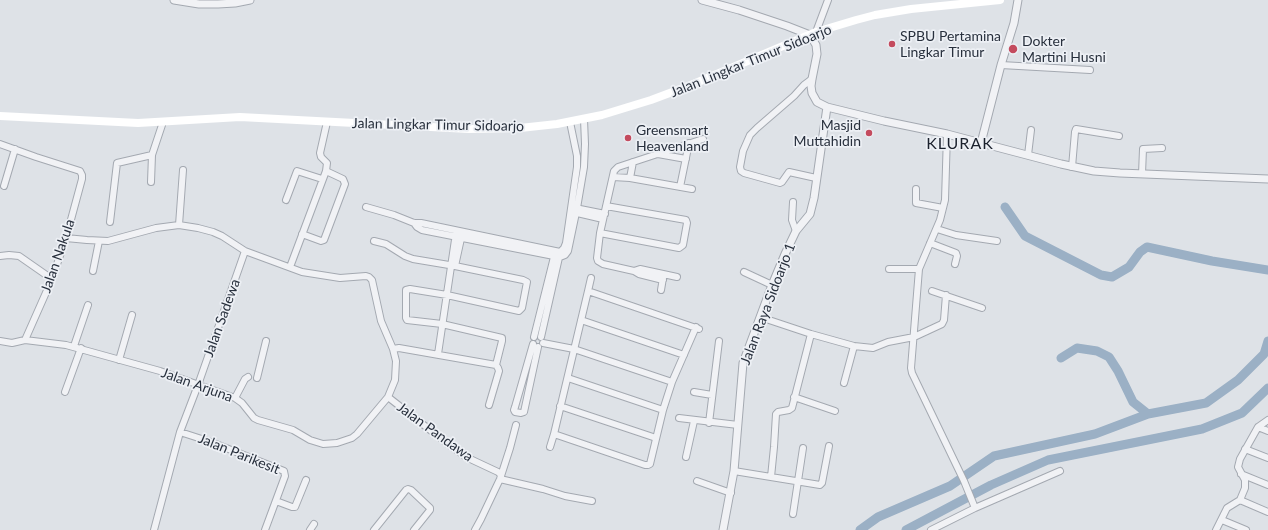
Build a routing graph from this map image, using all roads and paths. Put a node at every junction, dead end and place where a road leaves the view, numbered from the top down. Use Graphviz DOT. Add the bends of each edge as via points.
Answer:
graph roads {
  1 [pos="174,0"];
  2 [pos="250,0"];
  3 [pos="702,0"];
  4 [pos="828,0"];
  5 [pos="1000,0"];
  6 [pos="1018,0"];
  7 [pos="813,34"];
  8 [pos="1001,65"];
  9 [pos="1090,70"];
  10 [pos="812,79"];
  11 [pos="827,108"];
  12 [pos="0,116"];
  13 [pos="584,119"];
  14 [pos="163,122"];
  15 [pos="327,122"];
  16 [pos="570,122"];
  17 [pos="1031,130"];
  18 [pos="947,134"];
  19 [pos="1119,136"];
  20 [pos="703,139"];
  21 [pos="689,143"];
  22 [pos="981,143"];
  23 [pos="0,144"];
  24 [pos="585,144"];
  25 [pos="574,145"];
  26 [pos="1162,148"];
  27 [pos="15,149"];
  28 [pos="657,154"];
  29 [pos="152,155"];
  30 [pos="584,155"];
  31 [pos="1028,155"];
  32 [pos="577,156"];
  33 [pos="686,159"];
  34 [pos="633,162"];
  35 [pos="580,167"];
  36 [pos="1072,167"];
  37 [pos="183,170"];
  38 [pos="326,171"];
  39 [pos="1142,174"];
  40 [pos="613,177"];
  41 [pos="630,178"];
  42 [pos="816,178"];
  43 [pos="322,179"];
  44 [pos="1268,179"];
  45 [pos="152,182"];
  46 [pos="4,186"];
  47 [pos="680,187"];
  48 [pos="692,189"];
  49 [pos="916,189"];
  50 [pos="286,200"];
  51 [pos="794,202"];
  52 [pos="606,206"];
  53 [pos="366,207"];
  54 [pos="943,208"];
  55 [pos="574,210"];
  56 [pos="604,216"];
  57 [pos="110,222"];
  58 [pos="179,225"];
  59 [pos="937,229"];
  60 [pos="796,231"];
  61 [pos="600,233"];
  62 [pos="302,234"];
  63 [pos="459,234"];
  64 [pos="66,238"];
  65 [pos="99,241"];
  66 [pos="374,241"];
  67 [pos="997,241"];
  68 [pos="930,243"];
  69 [pos="246,251"];
  70 [pos="557,254"];
  71 [pos="0,256"];
  72 [pos="955,264"];
  73 [pos="290,267"];
  74 [pos="453,267"];
  75 [pos="888,269"];
  76 [pos="919,269"];
  77 [pos="93,271"];
  78 [pos="744,272"];
  79 [pos="591,278"];
  80 [pos="663,278"];
  81 [pos="677,278"];
  82 [pos="52,279"];
  83 [pos="772,285"];
  84 [pos="661,290"];
  85 [pos="588,291"];
  86 [pos="932,291"];
  87 [pos="447,295"];
  88 [pos="946,295"];
  89 [pos="88,305"];
  90 [pos="982,308"];
  91 [pos="132,316"];
  92 [pos="760,317"];
  93 [pos="581,320"];
  94 [pos="442,324"];
  95 [pos="811,334"];
  96 [pos="914,337"];
  97 [pos="25,340"];
  98 [pos="266,340"];
  99 [pos="0,341"];
  100 [pos="720,341"];
  101 [pos="538,342"];
  102 [pos="74,346"];
  103 [pos="854,346"];
  104 [pos="81,348"];
  105 [pos="574,348"];
  106 [pos="393,349"];
  107 [pos="438,354"];
  108 [pos="684,355"];
  109 [pos="119,360"];
  110 [pos="496,365"];
  111 [pos="248,376"];
  112 [pos="257,378"];
  113 [pos="568,378"];
  114 [pos="672,382"];
  115 [pos="844,383"];
  116 [pos="198,385"];
  117 [pos="65,392"];
  118 [pos="694,392"];
  119 [pos="712,395"];
  120 [pos="388,397"];
  121 [pos="518,397"];
  122 [pos="794,397"];
  123 [pos="235,398"];
  124 [pos="527,399"];
  125 [pos="489,405"];
  126 [pos="560,406"];
  127 [pos="662,410"];
  128 [pos="835,411"];
  129 [pos="679,418"];
  130 [pos="1268,420"];
  131 [pos="694,421"];
  132 [pos="709,422"];
  133 [pos="516,424"];
  134 [pos="738,425"];
  135 [pos="1258,427"];
  136 [pos="1268,431"];
  137 [pos="180,432"];
  138 [pos="554,434"];
  139 [pos="656,438"];
  140 [pos="829,446"];
  141 [pos="550,447"];
  142 [pos="803,448"];
  143 [pos="1245,449"];
  144 [pos="686,457"];
  145 [pos="1268,458"];
  146 [pos="734,471"];
  147 [pos="1060,471"];
  148 [pos="1241,474"];
  149 [pos="500,477"];
  150 [pos="771,477"];
  151 [pos="306,480"];
  152 [pos="698,481"];
  153 [pos="798,481"];
  154 [pos="1268,485"];
  155 [pos="731,493"];
  156 [pos="1240,500"];
  157 [pos="276,501"];
  158 [pos="592,501"];
  159 [pos="974,506"];
  160 [pos="1268,512"];
  161 [pos="793,514"];
  162 [pos="1222,520"];
  163 [pos="314,524"];
  164 [pos="154,530"];
  165 [pos="265,530"];
  166 [pos="310,530"];
  167 [pos="374,530"];
  168 [pos="414,530"];
  169 [pos="475,530"];
  170 [pos="723,530"];
  171 [pos="931,530"];
  172 [pos="1216,530"];
  173 [pos="1246,530"];
  1 -- 2 [label="street" via="218,4"];
  3 -- 7 [label="street"];
  4 -- 7 [label="street"];
  5 -- 7 [label="main road, Jalan Lingkar Timur Sidoarjo" via="874,15"];
  6 -- 8 [label="street"];
  7 -- 10 [label="street" via="818,54"];
  7 -- 13 [label="main road, Jalan Lingkar Timur Sidoarjo" via="651,100"];
  8 -- 9 [label="street"];
  8 -- 22 [label="street"];
  10 -- 11 [label="street" via="814,96"];
  10 -- 42 [label="street" via="750,135 740,167 744,173 780,183 789,172"];
  11 -- 18 [label="street"];
  11 -- 42 [label="street, Jalan Raya Sidoarjo 1"];
  12 -- 14 [label="main road, Jalan Lingkar Timur Sidoarjo" via="123,123"];
  13 -- 16 [label="main road, Jalan Lingkar Timur Sidoarjo"];
  13 -- 24 [label="street"];
  14 -- 15 [label="main road, Jalan Lingkar Timur Sidoarjo" via="240,117"];
  14 -- 29 [label="street"];
  15 -- 16 [label="main road, Jalan Lingkar Timur Sidoarjo" via="469,129 520,128"];
  15 -- 38 [label="street" via="320,153 320,157 327,163"];
  16 -- 25 [label="street"];
  17 -- 31 [label="street"];
  18 -- 22 [label="street"];
  18 -- 54 [label="street"];
  19 -- 36 [label="street" via="1076,129"];
  20 -- 21 [label="street"];
  21 -- 28 [label="street"];
  21 -- 33 [label="street"];
  22 -- 31 [label="street"];
  23 -- 27 [label="street"];
  24 -- 25 [label="street"];
  24 -- 30 [label="street"];
  25 -- 32 [label="street"];
  26 -- 39 [label="street" via="1143,149"];
  27 -- 46 [label="street"];
  27 -- 64 [label="street, Jalan Nakula" via="80,170 82,179"];
  28 -- 33 [label="street"];
  28 -- 34 [label="street"];
  29 -- 45 [label="street"];
  29 -- 57 [label="street" via="117,163"];
  30 -- 32 [label="street"];
  30 -- 35 [label="street"];
  31 -- 36 [label="street"];
  32 -- 35 [label="street"];
  33 -- 47 [label="street"];
  34 -- 40 [label="street" via="615,168"];
  34 -- 41 [label="street"];
  35 -- 55 [label="street"];
  36 -- 39 [label="street"];
  37 -- 58 [label="street"];
  38 -- 43 [label="street"];
  38 -- 62 [label="street" via="343,179 345,184 324,240"];
  39 -- 44 [label="street"];
  40 -- 41 [label="street"];
  40 -- 52 [label="street"];
  41 -- 47 [label="street"];
  42 -- 60 [label="street, Jalan Raya Sidoarjo 1" via="810,214"];
  43 -- 50 [label="street" via="297,171"];
  43 -- 62 [label="street"];
  47 -- 48 [label="street"];
  49 -- 54 [label="street" via="916,203"];
  51 -- 60 [label="street" via="792,220"];
  52 -- 56 [label="street"];
  52 -- 61 [label="street" via="686,220 683,245 679,248"];
  53 -- 63 [label="street" via="414,223 420,229"];
  54 -- 59 [label="street"];
  55 -- 56 [label="street"];
  55 -- 70 [label="street" via="568,251 565,255"];
  56 -- 61 [label="street"];
  58 -- 65 [label="street, Jalan Pandawa"];
  58 -- 69 [label="street, Jalan Pandawa" via="213,232"];
  59 -- 67 [label="street"];
  59 -- 68 [label="street"];
  60 -- 83 [label="street, Jalan Raya Sidoarjo 1"];
  61 -- 80 [label="street" via="598,261 639,274"];
  62 -- 73 [label="street"];
  63 -- 70 [label="street"];
  63 -- 74 [label="street"];
  64 -- 65 [label="street, Jalan Pandawa"];
  64 -- 82 [label="street, Jalan Nakula"];
  65 -- 77 [label="street"];
  66 -- 74 [label="street" via="386,244 409,258"];
  68 -- 72 [label="street" via="956,253"];
  68 -- 76 [label="street"];
  69 -- 73 [label="street, Jalan Pandawa"];
  69 -- 116 [label="street, Jalan Sadewa"];
  70 -- 101 [label="street"];
  71 -- 82 [label="street" via="19,256"];
  73 -- 106 [label="street, Jalan Pandawa" via="302,272 340,278 366,276 371,279 381,321"];
  74 -- 87 [label="street"];
  74 -- 87 [label="street" via="526,281 522,308 519,311"];
  75 -- 76 [label="street"];
  76 -- 96 [label="street"];
  78 -- 83 [label="street"];
  79 -- 85 [label="street"];
  80 -- 81 [label="street"];
  80 -- 84 [label="street"];
  82 -- 97 [label="street, Jalan Nakula"];
  83 -- 92 [label="street, Jalan Raya Sidoarjo 1"];
  85 -- 93 [label="street"];
  85 -- 108 [label="street" via="698,328"];
  86 -- 88 [label="street"];
  87 -- 94 [label="street"];
  87 -- 94 [label="street" via="408,289 406,291 407,319"];
  88 -- 90 [label="street"];
  88 -- 96 [label="street" via="943,323"];
  89 -- 102 [label="street"];
  91 -- 109 [label="street"];
  92 -- 95 [label="street"];
  92 -- 134 [label="street, Jalan Raya Sidoarjo 1" via="743,363"];
  93 -- 105 [label="street"];
  93 -- 108 [label="street"];
  94 -- 107 [label="street"];
  94 -- 110 [label="street" via="501,338"];
  95 -- 103 [label="street"];
  95 -- 122 [label="street"];
  96 -- 103 [label="street" via="873,348"];
  96 -- 159 [label="street" via="912,373"];
  97 -- 99 [label="street, Jalan Arjuna" via="12,343"];
  97 -- 102 [label="street, Jalan Arjuna"];
  98 -- 112 [label="street"];
  100 -- 119 [label="street"];
  101 -- 105 [label="street"];
  101 -- 121 [label="street"];
  101 -- 124 [label="street"];
  102 -- 104 [label="street, Jalan Arjuna"];
  103 -- 115 [label="street"];
  104 -- 109 [label="street, Jalan Arjuna"];
  104 -- 117 [label="street"];
  105 -- 113 [label="street"];
  105 -- 114 [label="street"];
  106 -- 107 [label="street"];
  106 -- 120 [label="street, Jalan Pandawa" via="396,374"];
  107 -- 110 [label="street"];
  108 -- 114 [label="street"];
  109 -- 116 [label="street, Jalan Arjuna"];
  110 -- 125 [label="street" via="499,372"];
  111 -- 123 [label="street"];
  113 -- 126 [label="street"];
  113 -- 127 [label="street"];
  114 -- 127 [label="street"];
  116 -- 123 [label="street, Jalan Arjuna"];
  116 -- 137 [label="street, Jalan Sadewa"];
  118 -- 119 [label="street"];
  119 -- 132 [label="street"];
  120 -- 123 [label="street, Jalan Arjuna" via="352,438 328,444 314,442 293,430 258,420"];
  120 -- 149 [label="street, Jalan Pandawa" via="466,457 498,472"];
  121 -- 124 [label="street"];
  121 -- 124 [label="street" via="514,410 521,413 524,412"];
  122 -- 128 [label="street"];
  122 -- 150 [label="street" via="791,410 776,414"];
  126 -- 138 [label="street"];
  126 -- 139 [label="street"];
  127 -- 139 [label="street"];
  129 -- 131 [label="street"];
  130 -- 135 [label="street"];
  131 -- 132 [label="street"];
  131 -- 144 [label="street"];
  132 -- 134 [label="street"];
  133 -- 149 [label="street"];
  134 -- 146 [label="street, Jalan Raya Sidoarjo 1"];
  135 -- 136 [label="street"];
  135 -- 143 [label="street"];
  137 -- 157 [label="street, Jalan Parikesit" via="284,470 286,474"];
  137 -- 164 [label="street, Jalan Sadewa"];
  138 -- 139 [label="street" via="646,466 650,464"];
  138 -- 141 [label="street"];
  140 -- 153 [label="street" via="822,484"];
  142 -- 153 [label="street"];
  143 -- 145 [label="street"];
  143 -- 148 [label="street" via="1238,464"];
  146 -- 150 [label="street"];
  146 -- 155 [label="street, Jalan Raya Sidoarjo 1"];
  147 -- 159 [label="street"];
  148 -- 154 [label="street"];
  148 -- 156 [label="street" via="1246,485"];
  149 -- 158 [label="street, Jalan Pandawa"];
  149 -- 169 [label="street"];
  150 -- 153 [label="street"];
  151 -- 157 [label="street" via="295,507"];
  152 -- 155 [label="street"];
  153 -- 161 [label="street"];
  155 -- 170 [label="street, Jalan Raya Sidoarjo 1"];
  156 -- 160 [label="street"];
  156 -- 162 [label="street" via="1227,508"];
  157 -- 165 [label="street, Jalan Parikesit"];
  159 -- 171 [label="street"];
  162 -- 172 [label="street"];
  162 -- 173 [label="street"];
  163 -- 166 [label="street"];
  167 -- 168 [label="street" via="408,489 430,508"];
}
